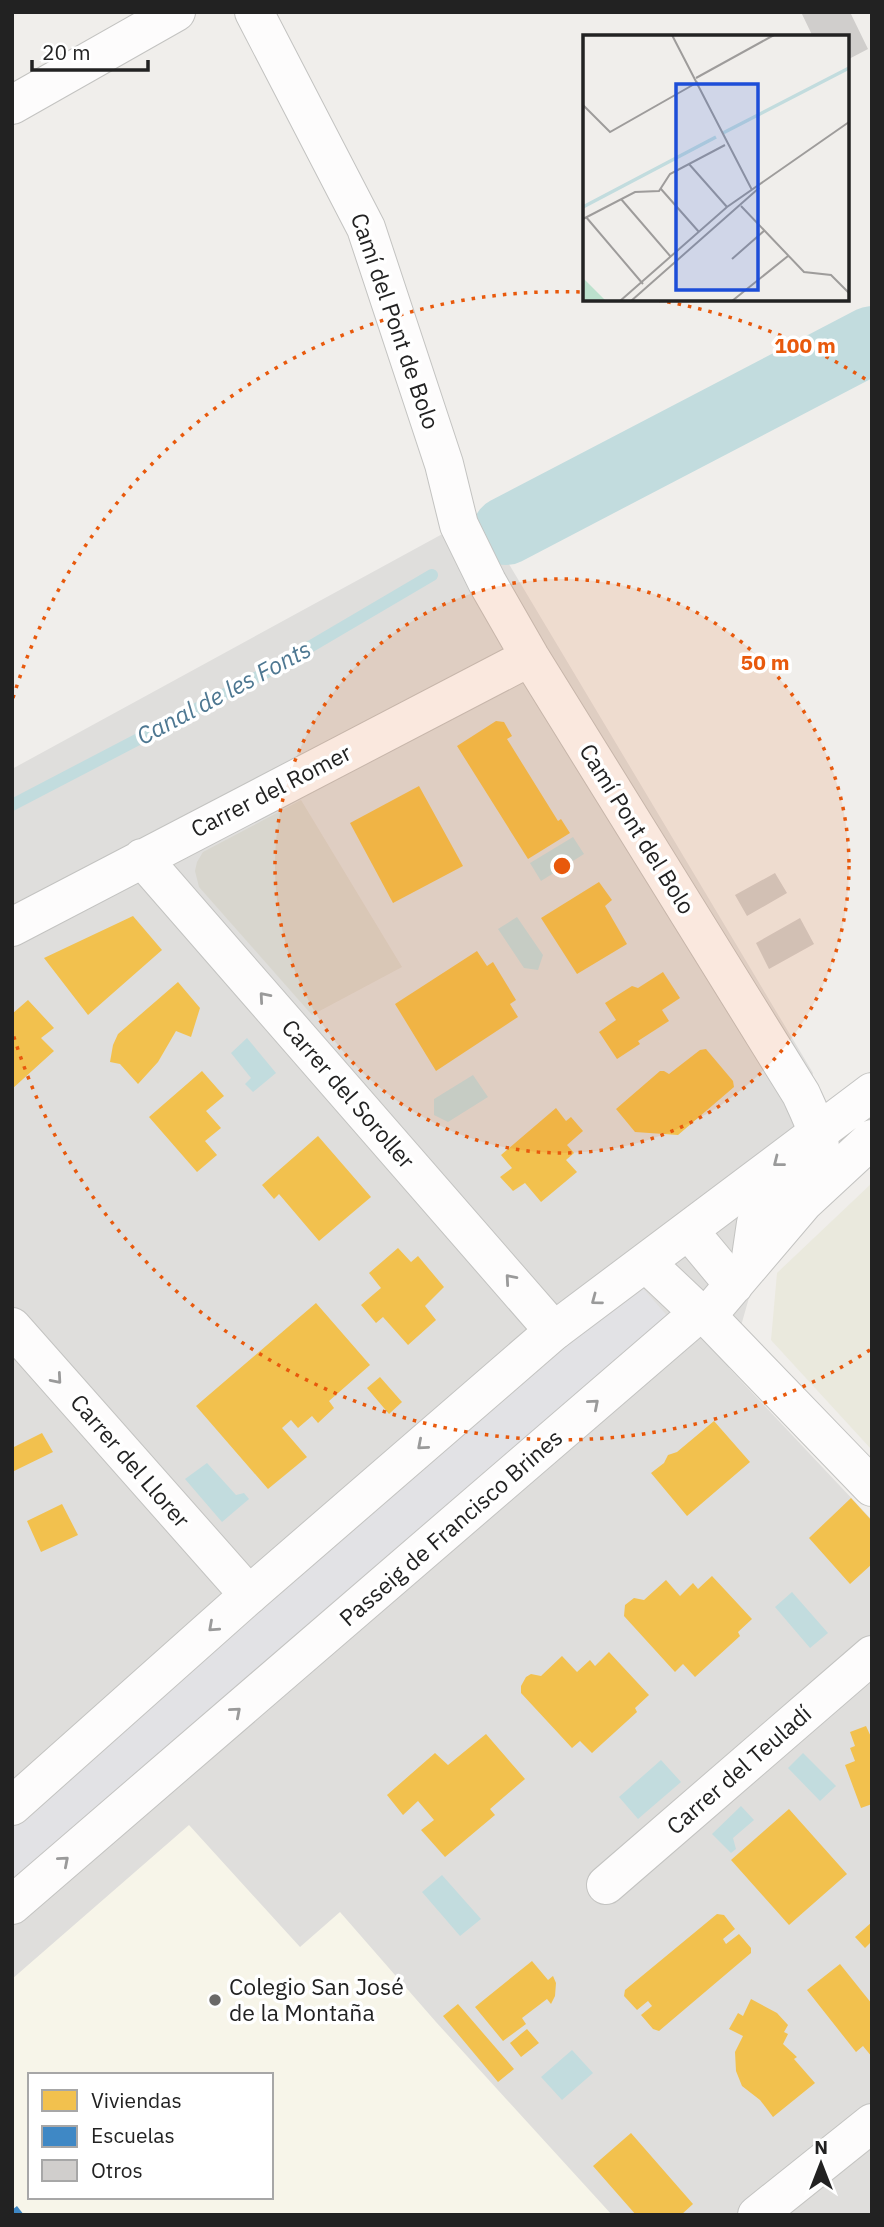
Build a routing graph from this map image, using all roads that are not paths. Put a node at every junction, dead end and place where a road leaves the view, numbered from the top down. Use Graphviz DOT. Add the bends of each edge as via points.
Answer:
graph roads {
  1 [pos="176,12"];
  2 [pos="254,12"];
  3 [pos="12,105"];
  4 [pos="459,525"];
  5 [pos="530,657"];
  6 [pos="142,858"];
  7 [pos="12,927"];
  8 [pos="872,1092"];
  9 [pos="817,1132"];
  10 [pos="872,1139"];
  11 [pos="690,1231"];
  12 [pos="646,1263"];
  13 [pos="742,1275"];
  14 [pos="703,1315"];
  15 [pos="12,1327"];
  16 [pos="554,1331"];
  17 [pos="872,1487"];
  18 [pos="249,1595"];
  19 [pos="872,1655"];
  20 [pos="12,1806"];
  21 [pos="606,1885"];
  22 [pos="12,1905"];
  23 [pos="872,2123"];
  24 [pos="757,2215"];
  1 -- 3 [label="street"];
  2 -- 4 [label="street, Camí del Pont de Bolo" via="366,228 444,464"];
  4 -- 5 [label="street, Camí Pont del Bolo"];
  5 -- 6 [label="street, Carrer del Romer"];
  5 -- 9 [label="street, Camí Pont del Bolo" via="801,1094"];
  6 -- 7 [label="street, Carrer del Romer"];
  16 -- 6 [label="street, Carrer del Soroller, one-way"];
  8 -- 9 [label="street"];
  9 -- 11 [label="street, one-way"];
  9 -- 13 [label="street, Camí Pont del Bolo" via="822,1156 819,1169 776,1201 756,1223"];
  10 -- 13 [label="street, Passeig de Francisco Brines" via="804,1202"];
  11 -- 12 [label="street"];
  11 -- 13 [label="street"];
  12 -- 14 [label="street"];
  12 -- 16 [label="street, one-way"];
  13 -- 14 [label="street, Passeig de Francisco Brines"];
  14 -- 17 [label="street"];
  22 -- 14 [label="street, Passeig de Francisco Brines, one-way"];
  15 -- 18 [label="street, Carrer del Llorer, one-way"];
  16 -- 18 [label="street, one-way"];
  18 -- 20 [label="street, one-way"];
  19 -- 21 [label="street, Carrer del Teuladí"];
  23 -- 24 [label="street"];
}
